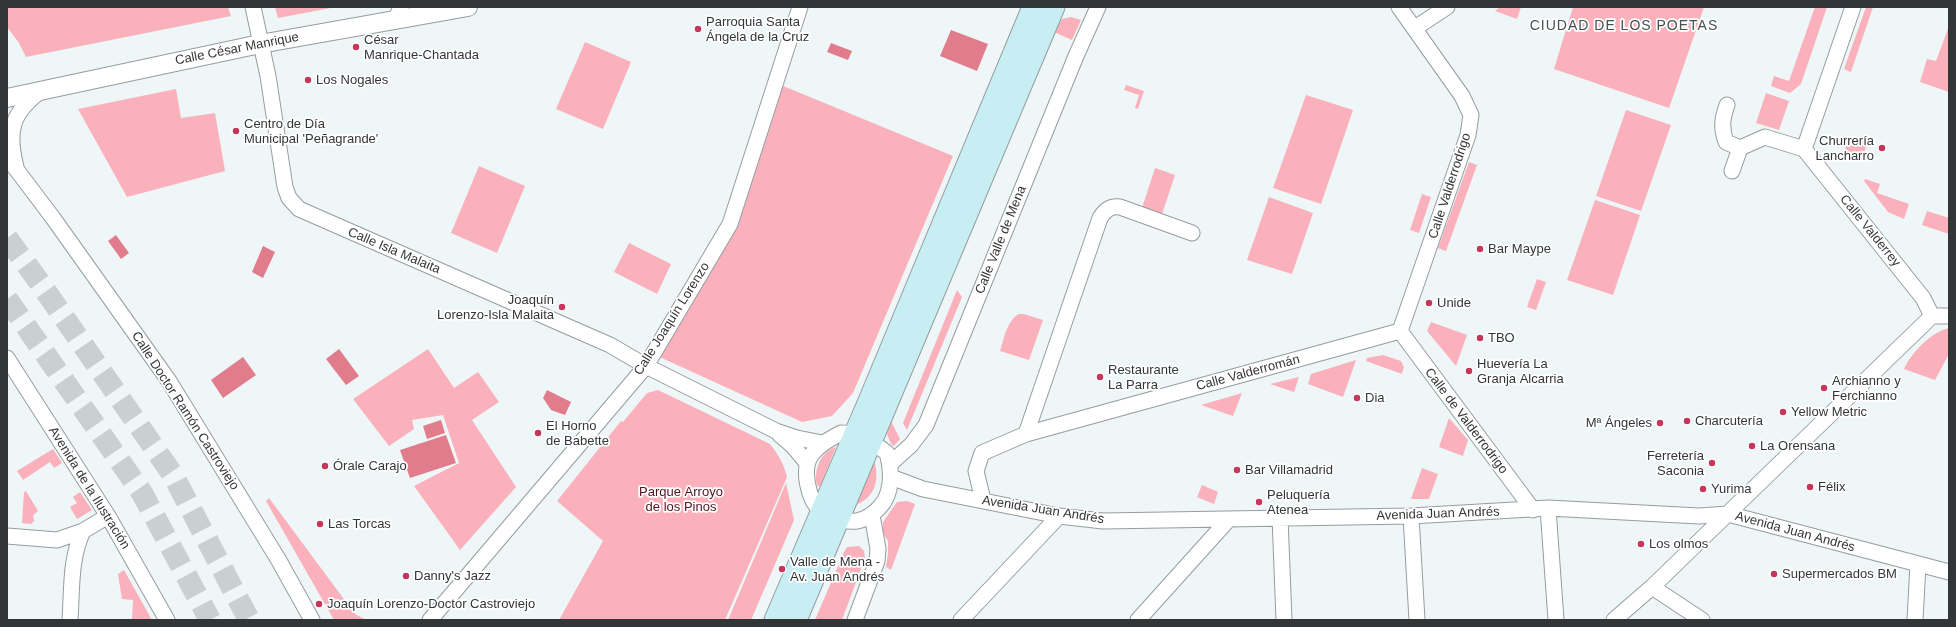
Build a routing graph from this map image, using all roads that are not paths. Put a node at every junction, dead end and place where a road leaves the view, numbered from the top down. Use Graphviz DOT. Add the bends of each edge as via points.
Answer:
graph roads {
  1 [pos="253,7"];
  2 [pos="468,7"];
  3 [pos="800,7"];
  4 [pos="1033,7"];
  5 [pos="1054,7"];
  6 [pos="1098,7"];
  7 [pos="1399,7"];
  8 [pos="1447,7"];
  9 [pos="1853,7"];
  10 [pos="398,13"];
  11 [pos="1415,28"];
  12 [pos="260,44"];
  13 [pos="42,90"];
  14 [pos="7,98"];
  15 [pos="1725,111"];
  16 [pos="1740,148"];
  17 [pos="1804,149"];
  18 [pos="7,158"];
  19 [pos="17,172"];
  20 [pos="1732,172"];
  21 [pos="1192,233"];
  22 [pos="1941,316"];
  23 [pos="1400,331"];
  24 [pos="7,358"];
  25 [pos="646,366"];
  26 [pos="776,431"];
  27 [pos="1026,434"];
  28 [pos="863,437"];
  29 [pos="822,442"];
  30 [pos="807,463"];
  31 [pos="890,477"];
  32 [pos="983,500"];
  33 [pos="1548,508"];
  34 [pos="1533,510"];
  35 [pos="1728,514"];
  36 [pos="830,515"];
  37 [pos="872,515"];
  38 [pos="108,516"];
  39 [pos="1059,516"];
  40 [pos="1411,516"];
  41 [pos="1280,517"];
  42 [pos="1230,519"];
  43 [pos="83,531"];
  44 [pos="7,536"];
  45 [pos="1918,564"];
  46 [pos="1949,572"];
  47 [pos="1652,587"];
  48 [pos="70,620"];
  49 [pos="167,620"];
  50 [pos="312,620"];
  51 [pos="430,620"];
  52 [pos="775,620"];
  53 [pos="796,620"];
  54 [pos="855,620"];
  55 [pos="961,620"];
  56 [pos="1138,620"];
  57 [pos="1284,620"];
  58 [pos="1416,620"];
  59 [pos="1556,620"];
  60 [pos="1614,620"];
  61 [pos="1702,620"];
  62 [pos="1915,620"];
  1 -- 12 [label="street, Calle Isla Malaita"];
  2 -- 10 [label="street, Calle César Manrique"];
  3 -- 25 [label="street, Calle Joaquín Lorenzo" via="730,224"];
  4 -- 28 [label="main road"];
  5 -- 28 [label="main road"];
  6 -- 31 [label="street, Calle Valle de Mena" via="926,424"];
  7 -- 11 [label="street, Calle Valderrodrigo"];
  8 -- 11 [label="street"];
  9 -- 17 [label="street"];
  10 -- 12 [label="street, Calle César Manrique"];
  11 -- 23 [label="street, Calle Valderrodrigo" via="1462,96 1471,115 1468,135"];
  12 -- 13 [label="street, Calle César Manrique"];
  12 -- 25 [label="street, Calle Isla Malaita" via="270,86 285,187 289,198 299,210 610,345"];
  13 -- 14 [label="street, Calle César Manrique"];
  13 -- 19 [label="street, Calle Doctor Ramón Castroviejo" via="21,109 11,130"];
  15 -- 16 [label="street" via="1722,129 1726,142"];
  16 -- 17 [label="street" via="1765,137"];
  16 -- 20 [label="street"];
  17 -- 22 [label="street, Calle Valderrey" via="1923,298"];
  18 -- 19 [label="street, Calle Doctor Ramón Castroviejo"];
  19 -- 50 [label="street, Calle Doctor Ramón Castroviejo" via="53,218 169,381 278,559"];
  21 -- 27 [label="street" via="1120,207 1104,211"];
  22 -- 35 [label="street"];
  23 -- 27 [label="street, Calle Valderromán"];
  23 -- 34 [label="street, Calle de Valderrodrigo"];
  24 -- 38 [label="street, Avenida de la Ilustración"];
  25 -- 26 [label="street"];
  25 -- 51 [label="street, Calle Joaquín Lorenzo"];
  26 -- 29 [label="street"];
  26 -- 30 [label="street"];
  27 -- 32 [label="street, Calle Valderromán" via="982,453 976,471"];
  28 -- 29 [label="street" via="841,433"];
  28 -- 31 [label="street" via="887,453"];
  28 -- 36 [label="main road"];
  29 -- 30 [label="street"];
  30 -- 36 [label="street" via="809,493"];
  31 -- 32 [label="street, Avenida Juan Andrés" via="923,489"];
  31 -- 37 [label="street, Calle Valle de Mena" via="883,504"];
  32 -- 39 [label="street, Avenida Juan Andrés"];
  33 -- 34 [label="street, Avenida Juan Andrés"];
  33 -- 35 [label="street, Avenida Juan Andrés" via="1699,516"];
  33 -- 59 [label="street"];
  34 -- 40 [label="street, Avenida Juan Andrés"];
  35 -- 45 [label="street, Avenida Juan Andrés"];
  35 -- 47 [label="street"];
  36 -- 37 [label="street, Calle Valle de Mena" via="856,522"];
  36 -- 52 [label="main road"];
  36 -- 53 [label="main road"];
  37 -- 54 [label="street" via="878,549 877,561"];
  38 -- 43 [label="street"];
  38 -- 49 [label="street, Avenida de la Ilustración"];
  39 -- 42 [label="street, Avenida Juan Andrés" via="1103,521"];
  39 -- 55 [label="street"];
  40 -- 41 [label="street, Avenida Juan Andrés"];
  40 -- 58 [label="street"];
  41 -- 42 [label="street, Avenida Juan Andrés"];
  41 -- 57 [label="street"];
  42 -- 56 [label="street"];
  43 -- 44 [label="street" via="57,540"];
  43 -- 48 [label="street" via="74,561"];
  45 -- 46 [label="street, Avenida Juan Andrés"];
  45 -- 62 [label="street"];
  47 -- 60 [label="street"];
  47 -- 61 [label="street"];
}
